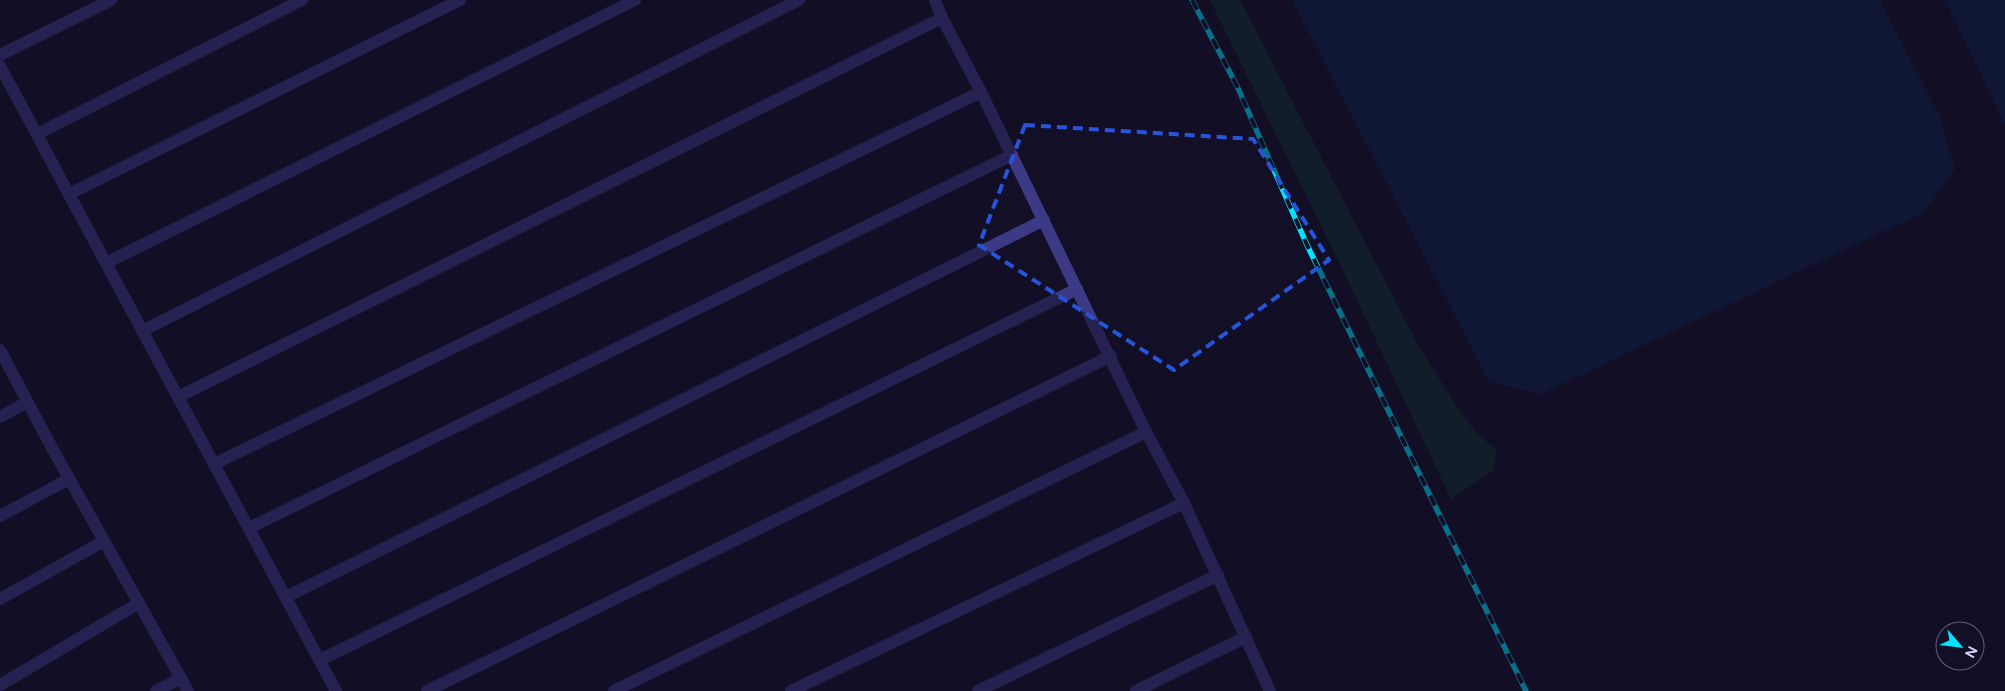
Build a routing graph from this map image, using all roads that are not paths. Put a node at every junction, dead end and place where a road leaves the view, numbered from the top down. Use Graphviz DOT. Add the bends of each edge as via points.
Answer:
graph roads {
  1 [pos="110,0"];
  2 [pos="302,0"];
  3 [pos="460,0"];
  4 [pos="635,0"];
  5 [pos="799,0"];
  6 [pos="936,0"];
  7 [pos="942,18"];
  8 [pos="0,54"];
  9 [pos="0,66"];
  10 [pos="981,92"];
  11 [pos="37,134"];
  12 [pos="1012,156"];
  13 [pos="69,194"];
  14 [pos="1044,220"];
  15 [pos="106,263"];
  16 [pos="1077,289"];
  17 [pos="142,331"];
  18 [pos="0,350"];
  19 [pos="1111,356"];
  20 [pos="178,397"];
  21 [pos="27,402"];
  22 [pos="0,417"];
  23 [pos="1146,432"];
  24 [pos="214,464"];
  25 [pos="69,479"];
  26 [pos="1184,503"];
  27 [pos="0,516"];
  28 [pos="248,528"];
  29 [pos="104,541"];
  30 [pos="1218,575"];
  31 [pos="286,597"];
  32 [pos="0,599"];
  33 [pos="138,603"];
  34 [pos="1246,637"];
  35 [pos="320,660"];
  36 [pos="180,678"];
  37 [pos="0,685"];
  38 [pos="156,691"];
  39 [pos="188,691"];
  40 [pos="336,691"];
  41 [pos="427,691"];
  42 [pos="614,691"];
  43 [pos="791,691"];
  44 [pos="978,691"];
  45 [pos="1136,691"];
  46 [pos="1270,691"];
  1 -- 8 [label="lane"];
  2 -- 11 [label="lane"];
  3 -- 13 [label="lane"];
  4 -- 15 [label="lane"];
  5 -- 17 [label="lane"];
  6 -- 7 [label="lane"];
  7 -- 10 [label="lane"];
  7 -- 20 [label="lane"];
  9 -- 11 [label="lane"];
  10 -- 12 [label="lane"];
  10 -- 24 [label="lane"];
  11 -- 13 [label="lane"];
  12 -- 14 [label="lane"];
  12 -- 28 [label="lane"];
  13 -- 15 [label="lane"];
  14 -- 16 [label="lane"];
  14 -- 31 [label="lane"];
  15 -- 17 [label="lane"];
  16 -- 19 [label="lane"];
  16 -- 35 [label="lane"];
  17 -- 20 [label="lane"];
  18 -- 21 [label="lane"];
  19 -- 23 [label="lane"];
  19 -- 41 [label="lane"];
  20 -- 24 [label="lane"];
  21 -- 22 [label="lane"];
  21 -- 25 [label="lane"];
  23 -- 26 [label="lane"];
  23 -- 42 [label="lane"];
  24 -- 28 [label="lane"];
  25 -- 27 [label="lane"];
  25 -- 29 [label="lane"];
  26 -- 30 [label="lane"];
  26 -- 43 [label="lane"];
  28 -- 31 [label="lane"];
  29 -- 32 [label="lane"];
  29 -- 33 [label="lane"];
  30 -- 34 [label="lane"];
  30 -- 44 [label="lane"];
  31 -- 35 [label="lane"];
  33 -- 36 [label="lane"];
  33 -- 37 [label="lane"];
  34 -- 45 [label="lane"];
  34 -- 46 [label="lane"];
  35 -- 40 [label="lane"];
  36 -- 38 [label="lane"];
  36 -- 39 [label="lane"];
}
